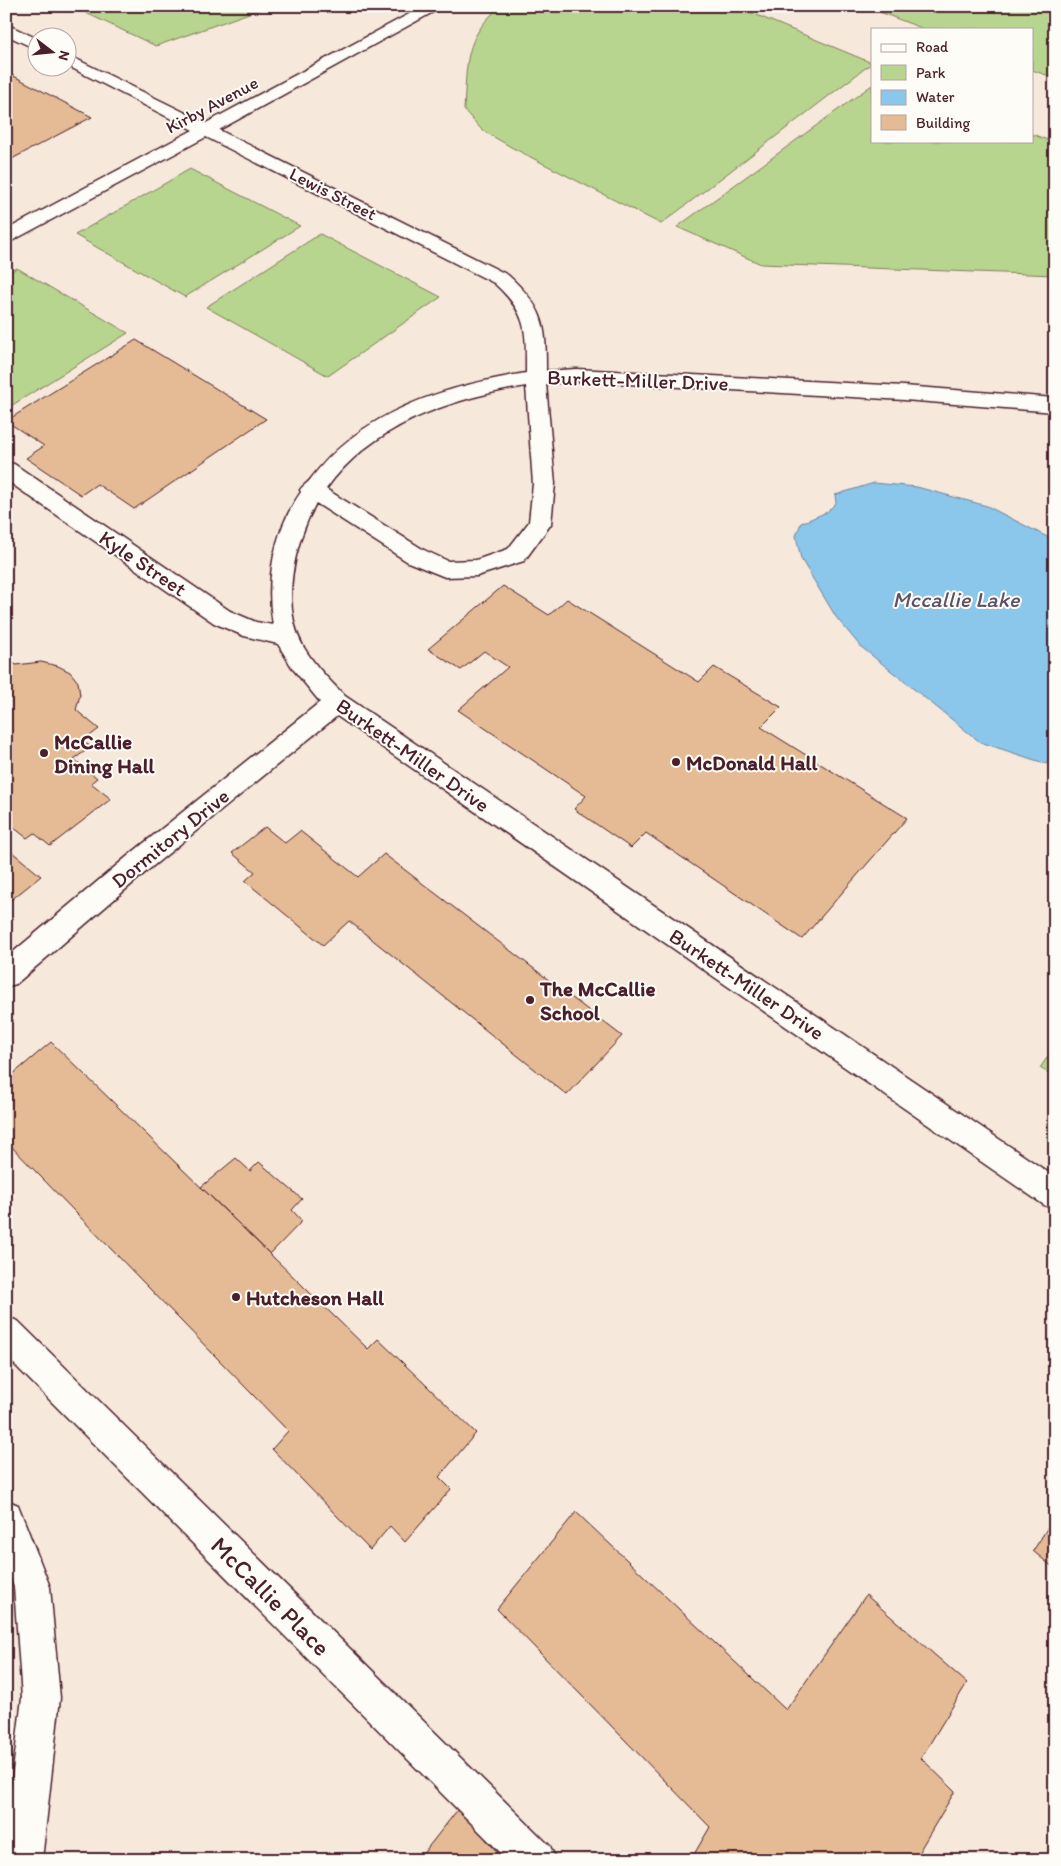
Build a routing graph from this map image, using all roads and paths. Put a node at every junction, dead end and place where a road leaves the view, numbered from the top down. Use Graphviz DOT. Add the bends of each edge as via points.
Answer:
graph roads {
  1 [pos="436,6"];
  2 [pos="6,29"];
  3 [pos="28,40"];
  4 [pos="78,65"];
  5 [pos="208,130"];
  6 [pos="6,238"];
  7 [pos="538,376"];
  8 [pos="1055,405"];
  9 [pos="6,469"];
  10 [pos="311,490"];
  11 [pos="288,637"];
  12 [pos="336,703"];
  13 [pos="6,975"];
  14 [pos="1055,1195"];
  15 [pos="6,1333"];
  16 [pos="6,1517"];
  17 [pos="22,1860"];
  18 [pos="536,1860"];
  1 -- 5 [label="street, Kirby Avenue"];
  2 -- 3 [label="street"];
  4 -- 5 [label="street, Lewis Street"];
  5 -- 6 [label="street, Kirby Avenue"];
  5 -- 7 [label="street, Lewis Street" via="501,279 521,297 532,318"];
  7 -- 8 [label="street, Burkett-Miller Drive" via="616,377 904,393"];
  7 -- 10 [label="street, Burkett-Miller Drive" via="480,387 402,414 366,434 336,460"];
  7 -- 10 [label="street, Lewis Street" via="536,397 544,484 540,524 516,555 477,568 445,569 416,556"];
  9 -- 11 [label="street, Kyle Street" via="222,617 252,630"];
  10 -- 11 [label="street, Burkett-Miller Drive" via="294,524 283,562 281,599"];
  11 -- 12 [label="street, Burkett-Miller Drive" via="310,675"];
  12 -- 13 [label="street, Dormitory Drive"];
  12 -- 14 [label="street, Burkett-Miller Drive"];
  15 -- 18 [label="street, McCallie Place"];
  16 -- 17 [label="street" via="32,1587 41,1698"];
}
